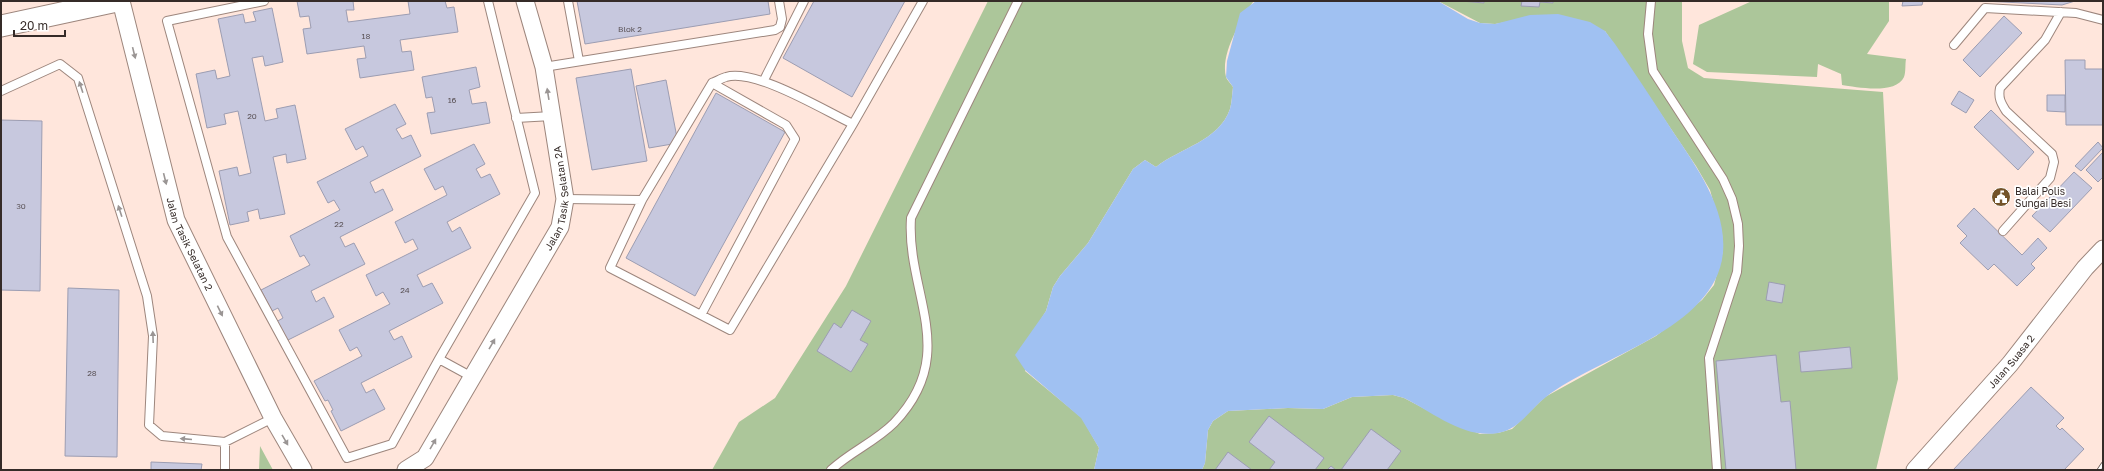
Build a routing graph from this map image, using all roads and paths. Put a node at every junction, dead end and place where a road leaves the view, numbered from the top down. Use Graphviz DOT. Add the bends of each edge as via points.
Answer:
graph roads {
  1 [pos="117,1"];
  2 [pos="122,1"];
  3 [pos="264,1"];
  4 [pos="488,1"];
  5 [pos="525,1"];
  6 [pos="568,1"];
  7 [pos="779,1"];
  8 [pos="804,1"];
  9 [pos="923,1"];
  10 [pos="1018,1"];
  11 [pos="1651,1"];
  12 [pos="2061,12"];
  13 [pos="2103,20"];
  14 [pos="1,26"];
  15 [pos="1954,45"];
  16 [pos="579,61"];
  17 [pos="544,68"];
  18 [pos="764,80"];
  19 [pos="712,84"];
  20 [pos="1,91"];
  21 [pos="552,116"];
  22 [pos="516,118"];
  23 [pos="853,124"];
  24 [pos="565,198"];
  25 [pos="642,200"];
  26 [pos="2003,231"];
  27 [pos="2103,249"];
  28 [pos="701,315"];
  29 [pos="439,359"];
  30 [pos="472,377"];
  31 [pos="273,418"];
  32 [pos="225,442"];
  33 [pos="225,470"];
  34 [pos="303,470"];
  35 [pos="406,470"];
  36 [pos="831,470"];
  37 [pos="1717,470"];
  38 [pos="1915,470"];
  1 -- 14 [label="street"];
  2 -- 31 [label="street, Jalan Tasik Selatan 2, one-way" via="176,220"];
  3 -- 29 [label="lane" via="167,21 227,237 347,458 392,444"];
  4 -- 22 [label="lane"];
  5 -- 17 [label="street, Jalan Tasik Selatan 2A"];
  6 -- 16 [label="lane"];
  7 -- 16 [label="lane" via="782,19 780,27 775,30"];
  8 -- 18 [label="lane"];
  9 -- 23 [label="lane"];
  10 -- 36 [label="lane" via="911,218 912,250 928,330 922,379 910,401 893,423 868,445"];
  11 -- 37 [label="lane" via="1648,34 1653,71 1723,179 1732,199 1738,224 1737,272 1709,358"];
  12 -- 13 [label="lane" via="2091,15"];
  12 -- 15 [label="lane" via="1985,8"];
  12 -- 26 [label="lane" via="2045,40 2000,88 1998,95 2006,111 2052,154 2054,162 2050,178"];
  16 -- 17 [label="lane"];
  21 -- 17 [label="street, Jalan Tasik Selatan 2A, one-way"];
  18 -- 19 [label="lane" via="727,76"];
  18 -- 23 [label="lane"];
  19 -- 25 [label="lane"];
  19 -- 28 [label="lane" via="786,125 795,139"];
  32 -- 20 [label="lane, one-way" via="162,436 149,425 153,336 147,296 78,78 60,64"];
  21 -- 22 [label="lane"];
  21 -- 24 [label="street, Jalan Tasik Selatan 2A"];
  22 -- 29 [label="lane" via="535,193"];
  23 -- 28 [label="lane" via="730,330"];
  24 -- 25 [label="lane"];
  30 -- 24 [label="street, Jalan Tasik Selatan 2A, one-way" via="560,227"];
  25 -- 28 [label="lane" via="610,268"];
  27 -- 38 [label="street, Jalan Suasa 2" via="2085,268 2010,364"];
  29 -- 30 [label="lane"];
  35 -- 30 [label="street, one-way" via="425,458"];
  31 -- 32 [label="lane"];
  31 -- 34 [label="street, Jalan Tasik Selatan 2, one-way"];
  32 -- 33 [label="lane"];
}
